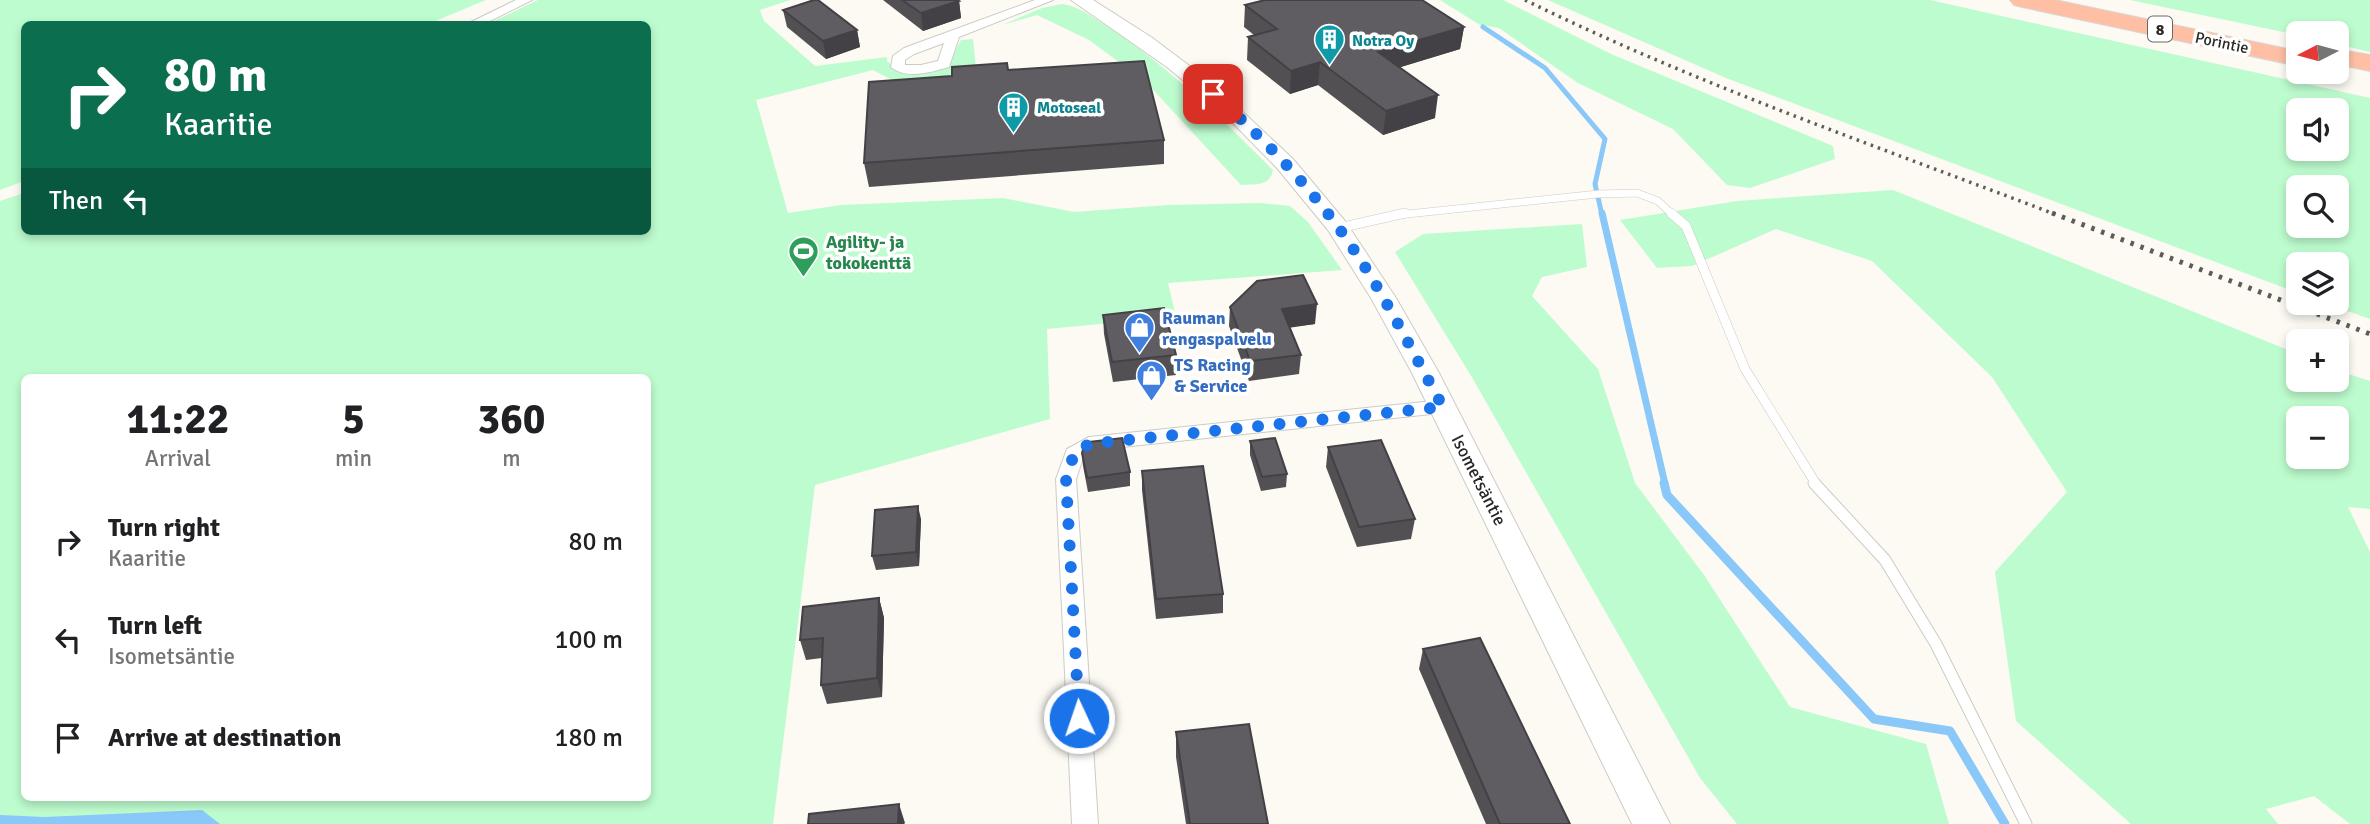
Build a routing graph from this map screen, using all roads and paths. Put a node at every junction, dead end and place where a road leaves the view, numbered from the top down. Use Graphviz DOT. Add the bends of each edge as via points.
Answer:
graph roads {
  1 [pos="527,0"];
  2 [pos="1047,0"];
  3 [pos="1080,0"];
  4 [pos="2022,0"];
  5 [pos="2070,0"];
  6 [pos="481,21"];
  7 [pos="953,36"];
  8 [pos="2286,45"];
  9 [pos="2286,56"];
  10 [pos="2349,59"];
  11 [pos="2370,63"];
  12 [pos="2349,70"];
  13 [pos="2370,74"];
  14 [pos="1339,228"];
  15 [pos="1443,407"];
  16 [pos="1085,824"];
  17 [pos="1651,824"];
  18 [pos="2026,824"];
  1 -- 6 [label="street"];
  2 -- 7 [label="street"];
  3 -- 14 [label="main road, Isometsäntie" via="1142,37 1228,107"];
  4 -- 9 [label="highway, Porintie / 8"];
  5 -- 8 [label="highway, Porintie / 8"];
  10 -- 11 [label="highway"];
  12 -- 13 [label="highway"];
  14 -- 15 [label="main road, Isometsäntie"];
  14 -- 18 [label="lane" via="1413,211 1598,194 1637,193 1658,201 1686,226 1745,369 1819,490 1885,560 1936,644"];
  15 -- 16 [label="street" via="1089,444 1074,454 1066,479"];
  15 -- 17 [label="main road, Isometsäntie"];
}
